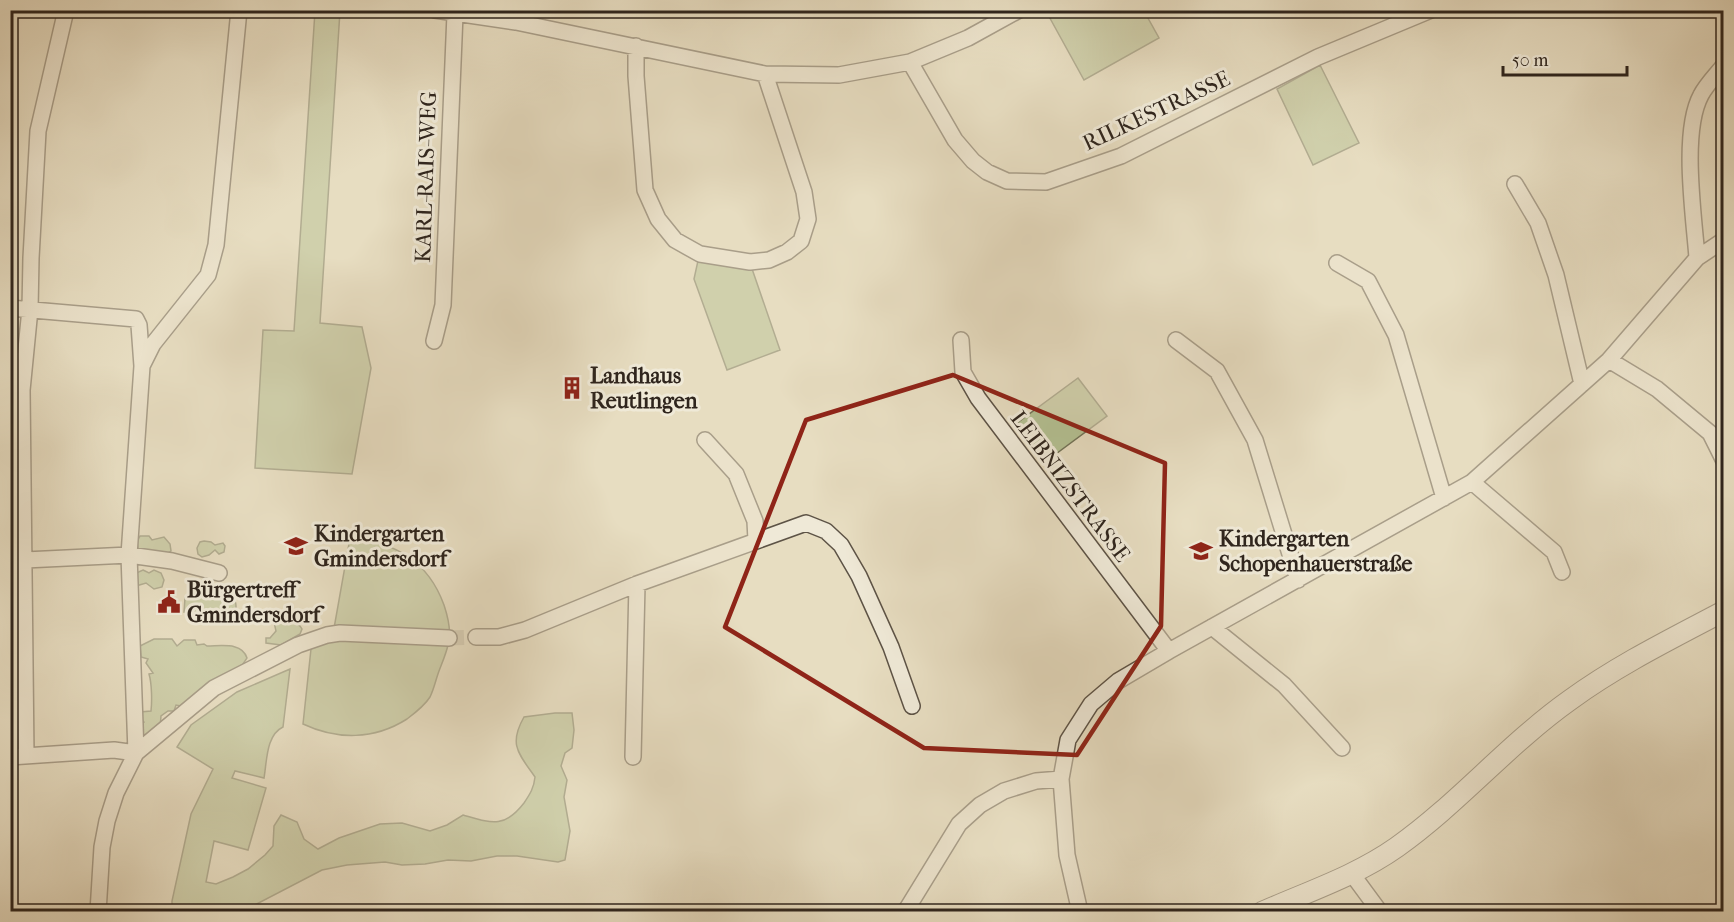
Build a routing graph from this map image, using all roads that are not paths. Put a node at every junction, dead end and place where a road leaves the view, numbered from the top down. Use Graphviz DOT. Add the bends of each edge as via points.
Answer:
graph roads {
  1 [pos="66,10"];
  2 [pos="238,10"];
  3 [pos="435,10"];
  4 [pos="1019,10"];
  5 [pos="1431,10"];
  6 [pos="455,14"];
  7 [pos="636,46"];
  8 [pos="910,62"];
  9 [pos="1724,65"];
  10 [pos="765,74"];
  11 [pos="1515,184"];
  12 [pos="1724,240"];
  13 [pos="1697,258"];
  14 [pos="1337,263"];
  15 [pos="10,308"];
  16 [pos="30,309"];
  17 [pos="1176,339"];
  18 [pos="961,340"];
  19 [pos="434,341"];
  20 [pos="1609,360"];
  21 [pos="142,366"];
  22 [pos="1582,384"];
  23 [pos="705,440"];
  24 [pos="1724,461"];
  25 [pos="1472,482"];
  26 [pos="1444,498"];
  27 [pos="756,540"];
  28 [pos="129,555"];
  29 [pos="18,562"];
  30 [pos="1562,572"];
  31 [pos="219,573"];
  32 [pos="1298,580"];
  33 [pos="637,584"];
  34 [pos="1724,611"];
  35 [pos="1212,627"];
  36 [pos="476,637"];
  37 [pos="449,638"];
  38 [pos="1169,651"];
  39 [pos="912,706"];
  40 [pos="1342,748"];
  41 [pos="136,753"];
  42 [pos="18,757"];
  43 [pos="633,757"];
  44 [pos="1061,779"];
  45 [pos="1352,874"];
  46 [pos="98,912"];
  47 [pos="905,912"];
  48 [pos="1080,912"];
  49 [pos="1262,912"];
  50 [pos="1380,912"];
  1 -- 16 [label="street" via="38,131"];
  2 -- 21 [label="street" via="216,244 208,275 153,344"];
  3 -- 6 [label="street"];
  4 -- 8 [label="street" via="968,38"];
  5 -- 8 [label="street, RILKESTRASSE" via="1318,57 1121,156 1046,182 1007,181 973,161 955,140"];
  6 -- 7 [label="street"];
  6 -- 19 [label="street, KARL-RAIS-WEG" via="443,305"];
  7 -- 10 [label="street"];
  7 -- 10 [label="street" via="645,190 658,219 675,240 700,254 750,262 769,260 801,241 808,219 804,192"];
  8 -- 10 [label="street" via="839,75"];
  9 -- 13 [label="street" via="1701,94 1693,116 1690,141"];
  11 -- 22 [label="street" via="1538,223 1556,275"];
  12 -- 13 [label="street"];
  13 -- 20 [label="street"];
  14 -- 26 [label="street" via="1368,281 1396,335"];
  15 -- 16 [label="street"];
  16 -- 21 [label="street" via="136,319"];
  16 -- 29 [label="street" via="22,390"];
  17 -- 32 [label="street" via="1217,371 1255,440"];
  18 -- 38 [label="street, LEIBNIZSTRASSE" via="963,372 978,398"];
  20 -- 22 [label="street"];
  20 -- 24 [label="street" via="1657,389 1710,433"];
  21 -- 28 [label="street"];
  22 -- 25 [label="street"];
  23 -- 27 [label="street" via="736,474 755,521"];
  25 -- 26 [label="street"];
  25 -- 30 [label="street" via="1554,552"];
  26 -- 32 [label="street"];
  27 -- 33 [label="street"];
  27 -- 39 [label="street" via="806,523 826,531 841,545 887,637"];
  28 -- 29 [label="street"];
  28 -- 31 [label="street"];
  28 -- 41 [label="street"];
  29 -- 42 [label="street"];
  32 -- 35 [label="street"];
  33 -- 36 [label="street" via="514,633"];
  33 -- 43 [label="street"];
  34 -- 45 [label="street" via="1634,659 1571,699 1422,829"];
  35 -- 38 [label="street"];
  35 -- 40 [label="street" via="1284,685"];
  37 -- 41 [label="street" via="340,633 298,645 214,688"];
  38 -- 44 [label="street" via="1118,681 1091,704 1068,740"];
  41 -- 42 [label="street" via="114,750"];
  41 -- 46 [label="street" via="107,821"];
  44 -- 47 [label="street" via="1036,781 1004,791 980,805 959,824"];
  44 -- 48 [label="street" via="1067,855"];
  45 -- 49 [label="street"];
  45 -- 50 [label="street"];
}
